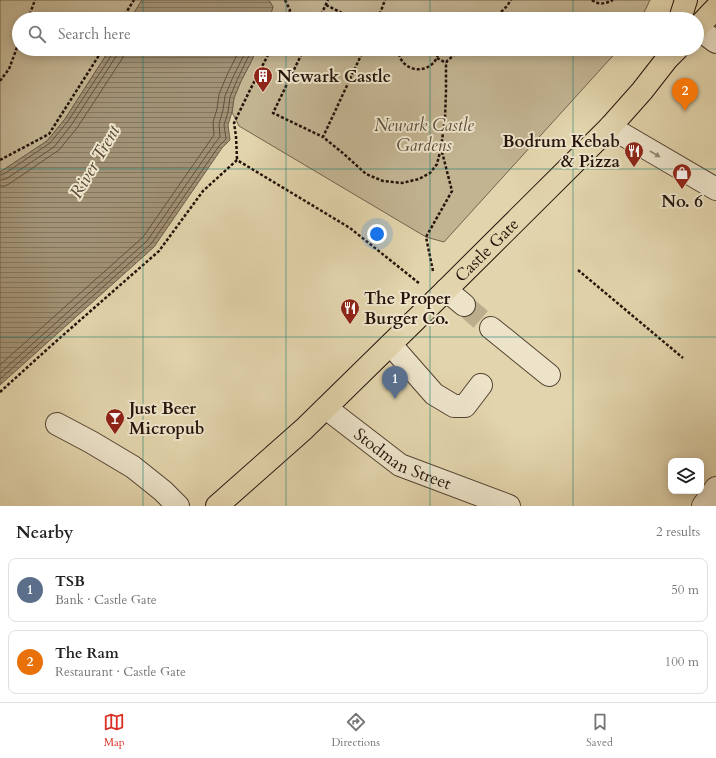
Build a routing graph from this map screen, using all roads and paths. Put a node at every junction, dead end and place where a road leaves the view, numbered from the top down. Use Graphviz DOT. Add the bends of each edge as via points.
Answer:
graph roads {
  1 [pos="35,0"];
  2 [pos="134,0"];
  3 [pos="285,0"];
  4 [pos="328,0"];
  5 [pos="384,0"];
  6 [pos="511,0"];
  7 [pos="592,0"];
  8 [pos="612,0"];
  9 [pos="686,0"];
  10 [pos="326,5"];
  11 [pos="716,8"];
  12 [pos="31,12"];
  13 [pos="126,12"];
  14 [pos="289,12"];
  15 [pos="322,12"];
  16 [pos="340,12"];
  17 [pos="380,12"];
  18 [pos="501,12"];
  19 [pos="682,12"];
  20 [pos="704,21"];
  21 [pos="704,33"];
  22 [pos="716,42"];
  23 [pos="14,56"];
  24 [pos="99,56"];
  25 [pos="267,56"];
  26 [pos="301,56"];
  27 [pos="361,56"];
  28 [pos="399,56"];
  29 [pos="453,56"];
  30 [pos="669,56"];
  31 [pos="437,58"];
  32 [pos="446,63"];
  33 [pos="0,81"];
  34 [pos="610,127"];
  35 [pos="322,137"];
  36 [pos="441,148"];
  37 [pos="0,160"];
  38 [pos="237,160"];
  39 [pos="716,189"];
  40 [pos="578,270"];
  41 [pos="442,294"];
  42 [pos="464,305"];
  43 [pos="490,328"];
  44 [pos="391,345"];
  45 [pos="682,358"];
  46 [pos="549,375"];
  47 [pos="481,385"];
  48 [pos="0,392"];
  49 [pos="326,408"];
  50 [pos="57,424"];
  51 [pos="716,488"];
  52 [pos="178,506"];
  53 [pos="217,506"];
  54 [pos="509,506"];
  55 [pos="703,506"];
  1 -- 12 [label="path"];
  2 -- 13 [label="path"];
  3 -- 14 [label="path"];
  4 -- 10 [label="path"];
  5 -- 17 [label="path"];
  6 -- 18 [label="path"];
  7 -- 8 [label="path" via="600,4"];
  9 -- 19 [label="main road"];
  10 -- 15 [label="path"];
  10 -- 16 [label="path"];
  11 -- 20 [label="main road"];
  21 -- 22 [label="street"];
  23 -- 33 [label="path" via="9,69"];
  24 -- 37 [label="path" via="49,134"];
  25 -- 38 [label="path" via="234,123"];
  26 -- 35 [label="path" via="273,113"];
  27 -- 35 [label="path"];
  28 -- 31 [label="path" via="406,65 419,70 432,65"];
  29 -- 32 [label="path"];
  30 -- 34 [label="main road, Castle Gate"];
  31 -- 32 [label="path"];
  32 -- 36 [label="path" via="445,118"];
  34 -- 39 [label="street, one-way"];
  34 -- 41 [label="main road, Castle Gate"];
  35 -- 36 [label="path" via="366,174 383,181 402,183 430,173"];
  36 -- 41 [label="path" via="452,191 426,237"];
  38 -- 41 [label="path" via="350,228"];
  38 -- 48 [label="path" via="203,191 159,251"];
  40 -- 45 [label="path"];
  41 -- 42 [label="street"];
  41 -- 44 [label="main road, Castle Gate"];
  43 -- 46 [label="street"];
  44 -- 47 [label="street" via="434,394 454,406 465,406"];
  44 -- 49 [label="main road, Castle Gate"];
  49 -- 53 [label="main road, Castle Gate"];
  49 -- 54 [label="street, Stodman Street" via="400,464"];
  50 -- 52 [label="street" via="133,467 163,490"];
  51 -- 55 [label="street"];
}
